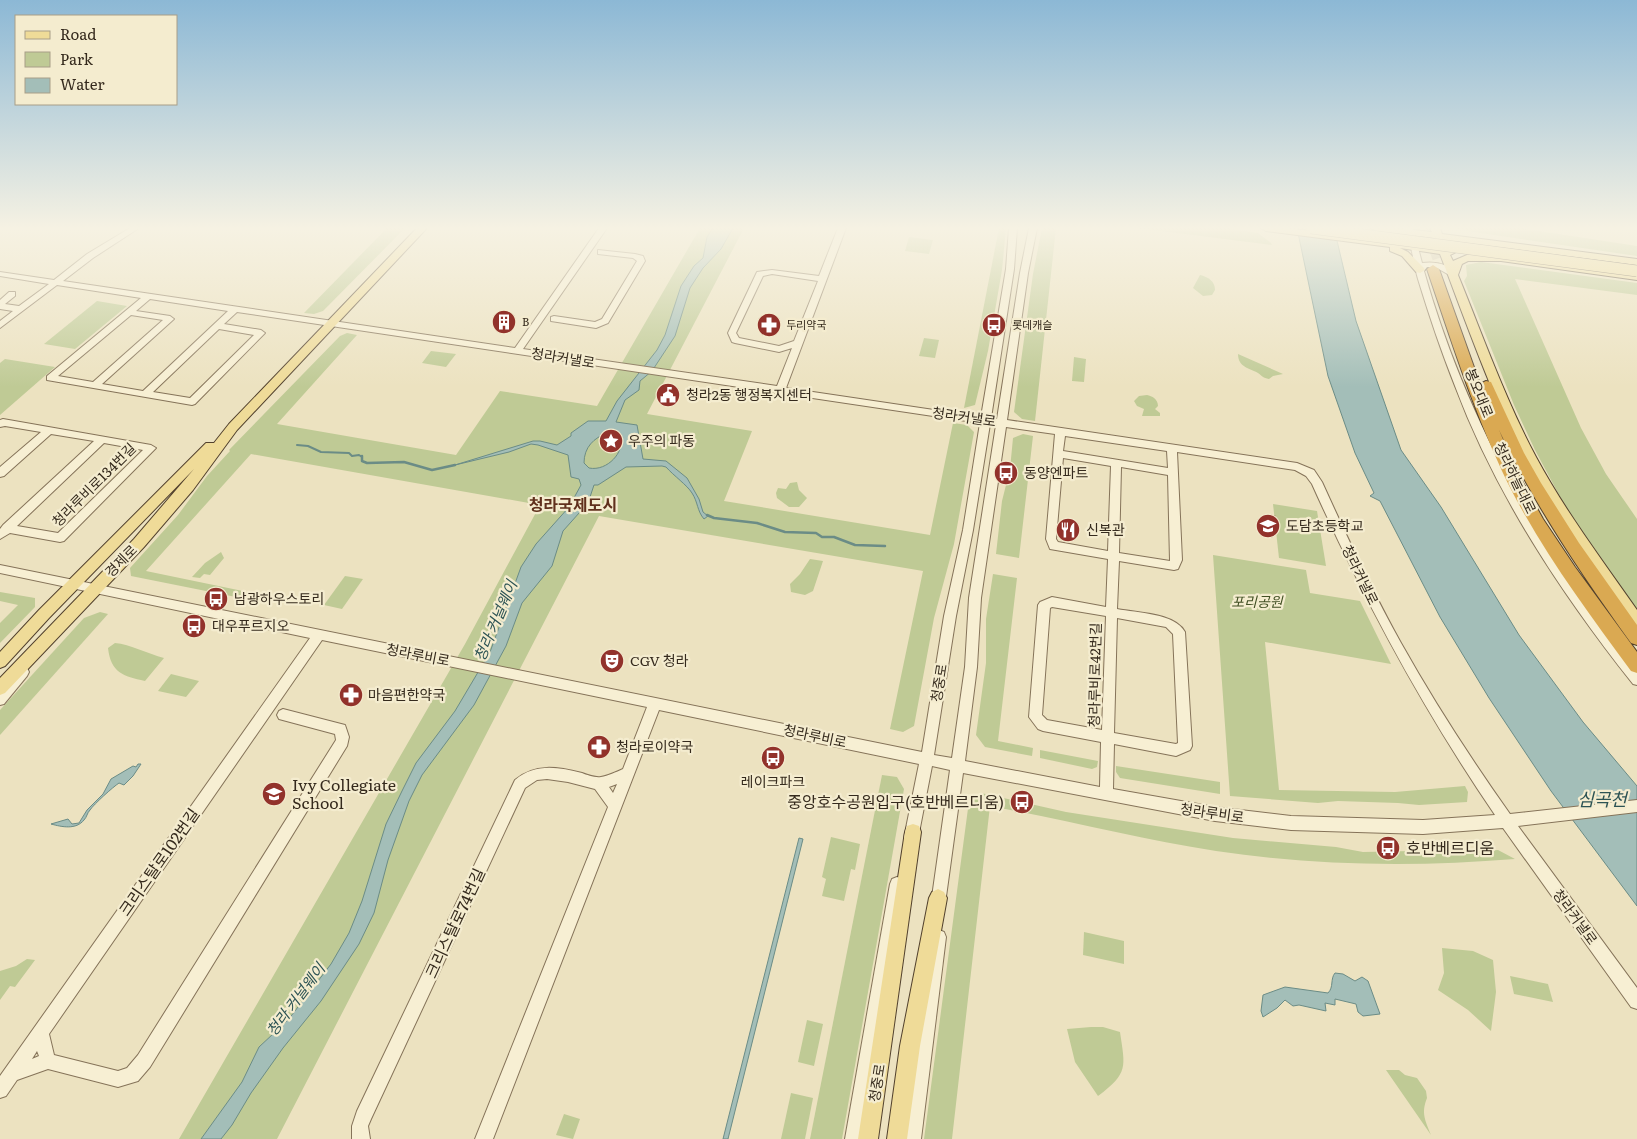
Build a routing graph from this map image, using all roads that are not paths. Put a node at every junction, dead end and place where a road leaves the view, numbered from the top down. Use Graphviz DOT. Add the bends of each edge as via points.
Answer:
graph roads {
  1 [pos="44,281"];
  2 [pos="57,281"];
  3 [pos="372,281"];
  4 [pos="566,281"];
  5 [pos="629,281"];
  6 [pos="756,281"];
  7 [pos="821,281"];
  8 [pos="1008,281"];
  9 [pos="1023,281"];
  10 [pos="1439,281"];
  11 [pos="1440,281"];
  12 [pos="1441,281"];
  13 [pos="1442,281"];
  14 [pos="55,283"];
  15 [pos="12,294"];
  16 [pos="148,296"];
  17 [pos="0,305"];
  18 [pos="235,309"];
  19 [pos="20,310"];
  20 [pos="128,312"];
  21 [pos="544,312"];
  22 [pos="554,319"];
  23 [pos="536,323"];
  24 [pos="331,324"];
  25 [pos="0,325"];
  26 [pos="217,326"];
  27 [pos="798,343"];
  28 [pos="779,348"];
  29 [pos="517,351"];
  30 [pos="791,360"];
  31 [pos="94,386"];
  32 [pos="780,390"];
  33 [pos="145,394"];
  34 [pos="986,420"];
  35 [pos="1002,423"];
  36 [pos="0,424"];
  37 [pos="233,427"];
  38 [pos="49,430"];
  39 [pos="1060,431"];
  40 [pos="102,439"];
  41 [pos="1172,448"];
  42 [pos="1058,454"];
  43 [pos="1116,463"];
  44 [pos="1173,472"];
  45 [pos="0,473"];
  46 [pos="4,532"];
  47 [pos="1548,539"];
  48 [pos="1112,555"];
  49 [pos="0,569"];
  50 [pos="73,584"];
  51 [pos="96,588"];
  52 [pos="1111,612"];
  53 [pos="44,614"];
  54 [pos="1637,622"];
  55 [pos="319,635"];
  56 [pos="49,636"];
  57 [pos="1637,638"];
  58 [pos="1605,640"];
  59 [pos="0,654"];
  60 [pos="0,662"];
  61 [pos="1637,666"];
  62 [pos="1637,680"];
  63 [pos="0,688"];
  64 [pos="274,699"];
  65 [pos="0,700"];
  66 [pos="655,704"];
  67 [pos="283,715"];
  68 [pos="256,724"];
  69 [pos="1108,738"];
  70 [pos="927,759"];
  71 [pos="959,765"];
  72 [pos="628,774"];
  73 [pos="599,784"];
  74 [pos="1106,795"];
  75 [pos="615,806"];
  76 [pos="1637,806"];
  77 [pos="1506,821"];
  78 [pos="913,832"];
  79 [pos="938,898"];
  80 [pos="1637,1001"];
  81 [pos="40,1032"];
  82 [pos="48,1061"];
  83 [pos="11,1074"];
  84 [pos="0,1090"];
  85 [pos="361,1139"];
  86 [pos="484,1139"];
  87 [pos="854,1139"];
  88 [pos="868,1139"];
  89 [pos="897,1139"];
  90 [pos="912,1139"];
  1 -- 14 [label="street, 청라커낼로"];
  2 -- 14 [label="street"];
  3 -- 24 [label="main road, 경제로"];
  4 -- 21 [label="street"];
  5 -- 22 [label="street" via="605,321 596,325"];
  6 -- 28 [label="street" via="732,335 738,342"];
  7 -- 27 [label="street"];
  8 -- 34 [label="street, 청중로"];
  9 -- 35 [label="street, 청중로"];
  10 -- 58 [label="street, 봉오대로" via="1468,407 1498,472 1560,576"];
  11 -- 47 [label="highway, 청라하늘대로" via="1487,419 1510,472"];
  12 -- 57 [label="highway, 청라하늘대로" via="1521,464"];
  13 -- 54 [label="main road, 봉오대로" via="1530,458 1568,521"];
  14 -- 16 [label="street, 청라커낼로"];
  14 -- 19 [label="street"];
  15 -- 17 [label="street"];
  16 -- 18 [label="street, 청라커낼로"];
  16 -- 20 [label="street"];
  17 -- 19 [label="street"];
  18 -- 24 [label="street, 청라커낼로"];
  18 -- 26 [label="street"];
  19 -- 25 [label="street"];
  20 -- 31 [label="street" via="170,319"];
  20 -- 31 [label="street" via="50,378"];
  21 -- 22 [label="street"];
  21 -- 23 [label="street"];
  22 -- 23 [label="street"];
  23 -- 29 [label="street"];
  24 -- 29 [label="street, 청라커낼로"];
  24 -- 37 [label="main road, 경제로"];
  26 -- 33 [label="street"];
  26 -- 33 [label="street" via="261,333 192,402"];
  27 -- 28 [label="street"];
  27 -- 30 [label="street"];
  28 -- 30 [label="street"];
  29 -- 32 [label="street, 청라커낼로"];
  30 -- 32 [label="street"];
  31 -- 33 [label="street"];
  32 -- 34 [label="street, 청라커낼로"];
  34 -- 35 [label="street, 청라커낼로"];
  34 -- 70 [label="street, 청중로"];
  35 -- 39 [label="street, 청라커낼로"];
  35 -- 71 [label="street, 청중로" via="975,598 971,667"];
  36 -- 38 [label="street, 청라루비로134번길"];
  37 -- 50 [label="main road, 경제로" via="206,449"];
  37 -- 51 [label="main road, 경제로" via="164,516"];
  38 -- 40 [label="street, 청라루비로134번길"];
  38 -- 45 [label="street"];
  39 -- 41 [label="street, 청라커낼로"];
  39 -- 42 [label="street"];
  40 -- 46 [label="street, 청라루비로134번길"];
  40 -- 46 [label="street, 청라루비로134번길" via="151,448 60,538"];
  41 -- 44 [label="street"];
  41 -- 77 [label="street, 청라커낼로" via="1297,468 1310,473 1357,572 1411,672"];
  42 -- 43 [label="street"];
  42 -- 48 [label="street" via="1051,538 1054,546"];
  43 -- 44 [label="street"];
  43 -- 48 [label="street"];
  44 -- 48 [label="street" via="1174,566"];
  47 -- 58 [label="highway"];
  47 -- 61 [label="highway, 청라하늘대로"];
  48 -- 52 [label="street, 청라루비로42번길"];
  49 -- 50 [label="street, 청라루비로"];
  50 -- 51 [label="street, 청라루비로"];
  50 -- 53 [label="main road, 경제로"];
  51 -- 55 [label="street, 청라루비로"];
  51 -- 56 [label="main road, 경제로"];
  52 -- 69 [label="street, 청라루비로42번길"];
  52 -- 69 [label="street, 청라루비로42번길" via="1052,602 1044,605 1035,717 1043,725"];
  52 -- 69 [label="street, 청라루비로42번길" via="1169,623 1180,632 1184,746 1176,750"];
  53 -- 59 [label="street"];
  53 -- 60 [label="main road, 경제로"];
  55 -- 64 [label="street, 크리스탈로102번길"];
  55 -- 66 [label="street, 청라루비로"];
  56 -- 63 [label="main road, 경제로"];
  56 -- 65 [label="street"];
  58 -- 62 [label="street, 봉오대로"];
  64 -- 67 [label="street"];
  64 -- 68 [label="street, 크리스탈로102번길"];
  66 -- 70 [label="street, 청라루비로"];
  66 -- 72 [label="street"];
  67 -- 68 [label="street"];
  67 -- 82 [label="street" via="340,729 342,742 144,1061 132,1075 118,1079"];
  68 -- 81 [label="street, 크리스탈로102번길"];
  69 -- 74 [label="street, 청라루비로42번길"];
  70 -- 71 [label="street, 청라루비로"];
  70 -- 78 [label="street, 청중로"];
  71 -- 74 [label="street, 청라루비로"];
  71 -- 79 [label="street, 청중로"];
  72 -- 73 [label="street"];
  72 -- 75 [label="street"];
  73 -- 75 [label="street"];
  73 -- 85 [label="street, 크리스탈로74번길" via="544,772 533,774 520,784 363,1117"];
  74 -- 77 [label="street, 청라루비로" via="1291,823 1423,827"];
  75 -- 86 [label="street"];
  76 -- 77 [label="street, 청라루비로"];
  77 -- 80 [label="street, 청라커낼로"];
  78 -- 87 [label="street" via="900,869"];
  78 -- 88 [label="main road, 청중로"];
  79 -- 89 [label="main road, 청중로" via="910,1046"];
  79 -- 90 [label="street" via="939,940"];
  81 -- 82 [label="street"];
  81 -- 83 [label="street, 크리스탈로102번길"];
  82 -- 83 [label="street"];
  83 -- 84 [label="street, 크리스탈로102번길"];
}
